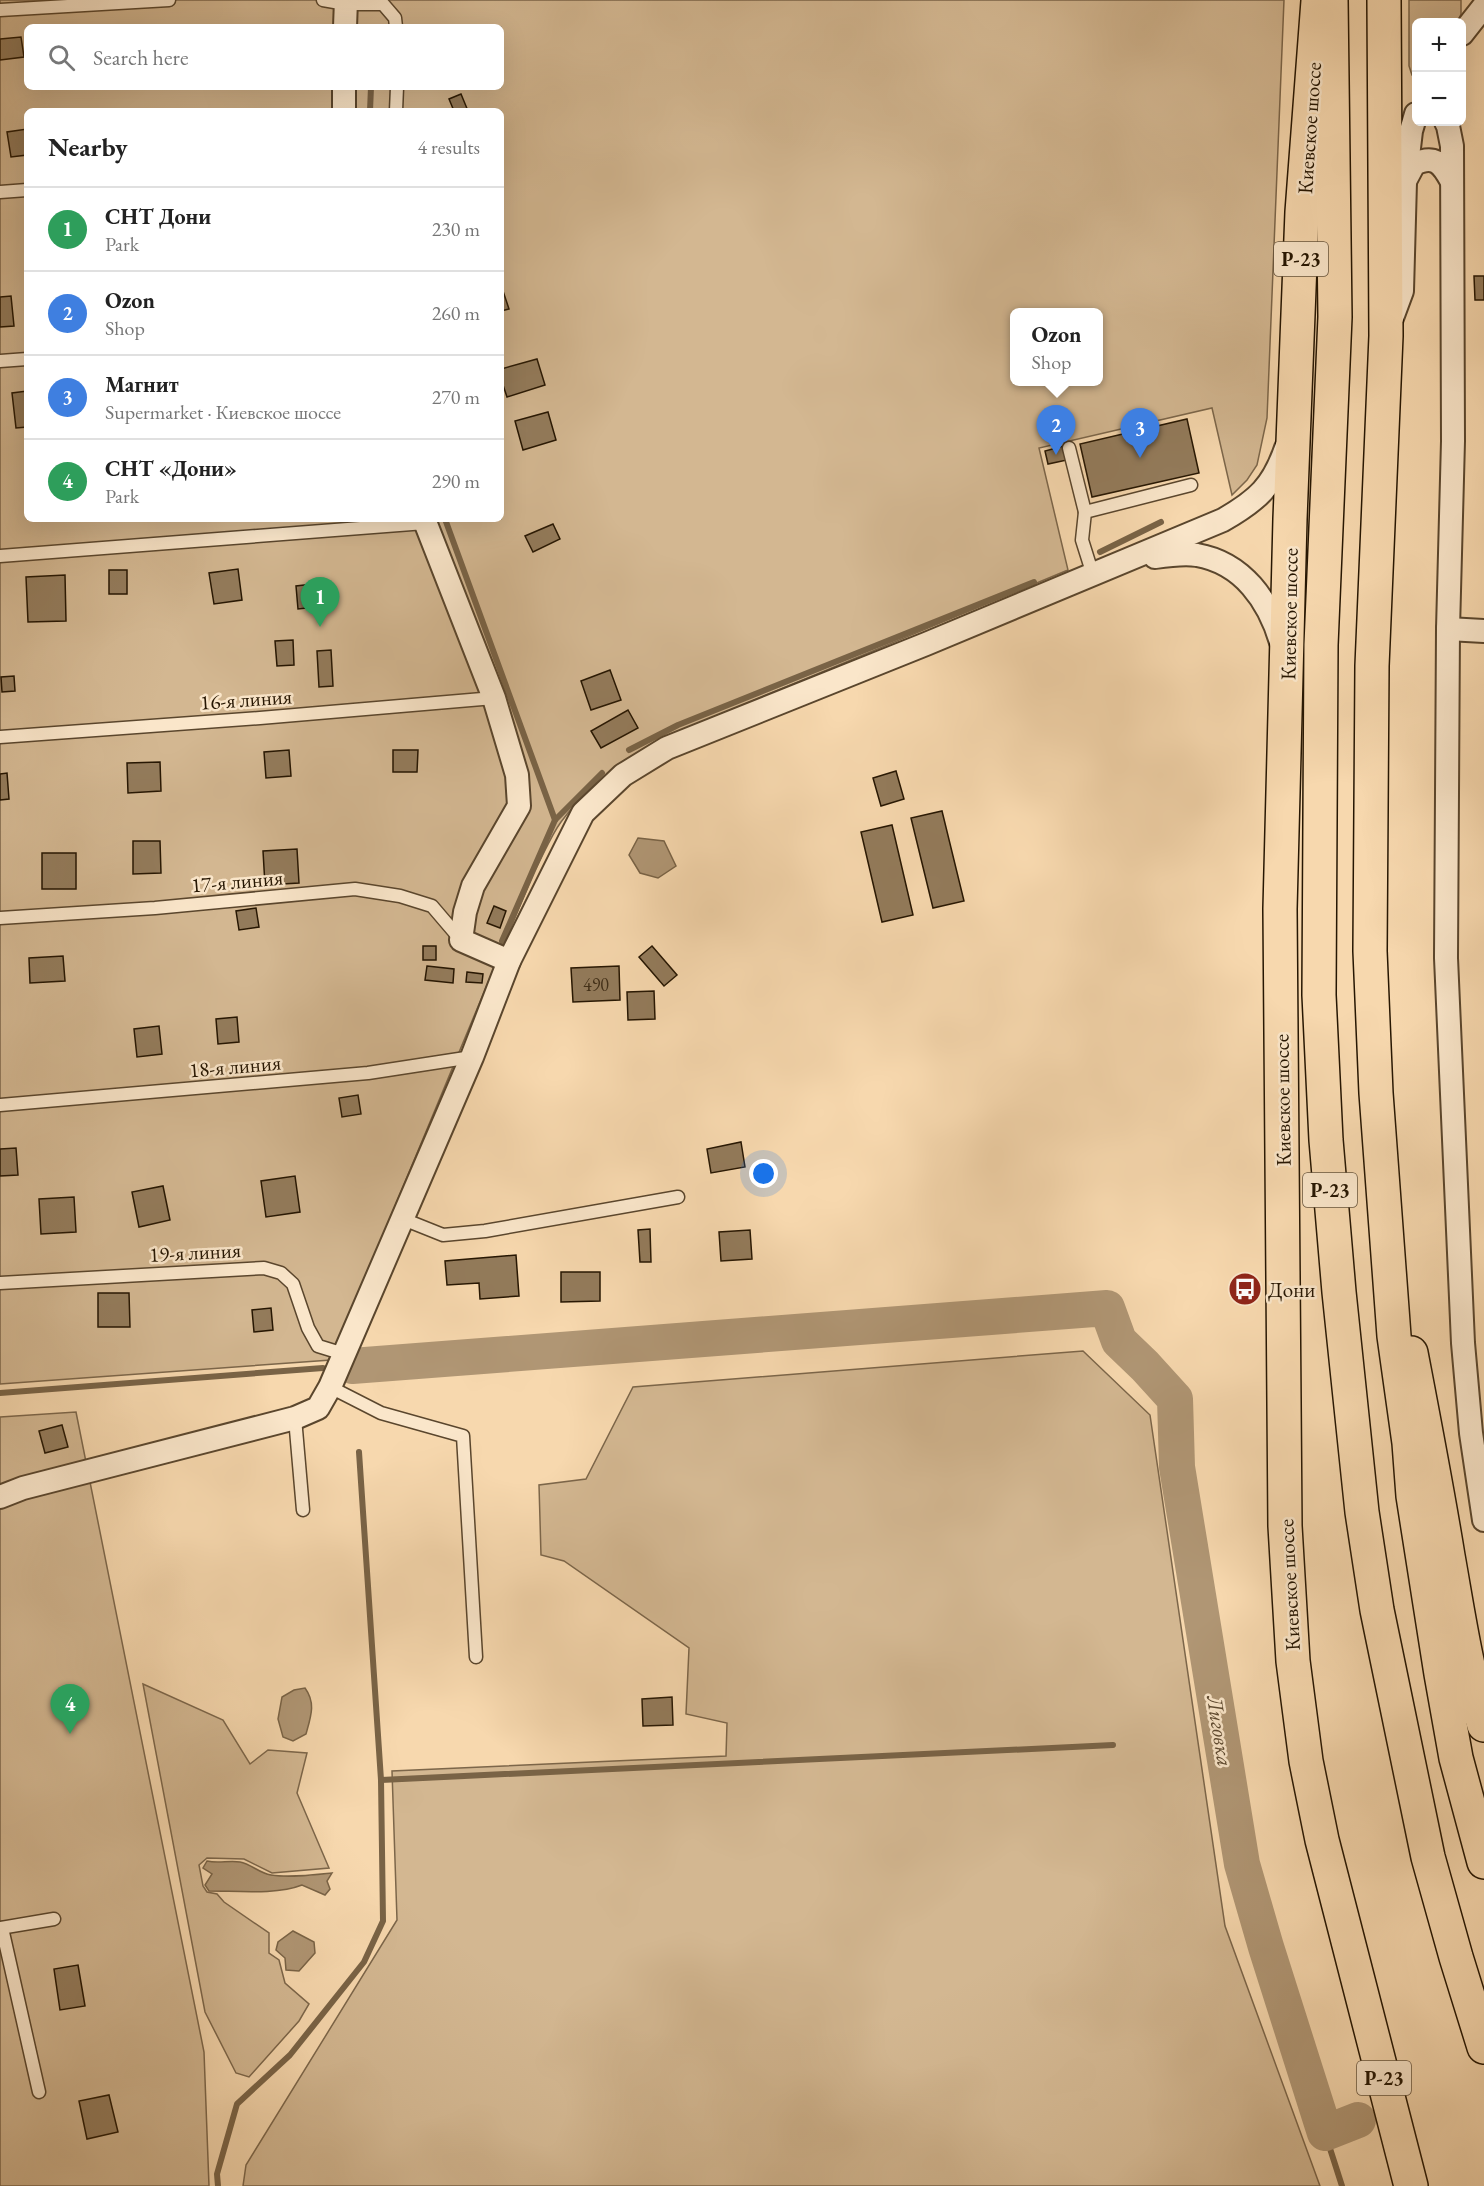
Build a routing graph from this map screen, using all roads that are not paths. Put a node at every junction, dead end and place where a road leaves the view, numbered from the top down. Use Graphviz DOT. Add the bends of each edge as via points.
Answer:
graph roads {
  1 [pos="169,0"];
  2 [pos="323,0"];
  3 [pos="1318,0"];
  4 [pos="1331,0"];
  5 [pos="1384,0"];
  6 [pos="346,2"];
  7 [pos="1484,6"];
  8 [pos="0,10"];
  9 [pos="345,24"];
  10 [pos="396,24"];
  11 [pos="1466,28"];
  12 [pos="344,90"];
  13 [pos="397,90"];
  14 [pos="344,108"];
  15 [pos="396,108"];
  16 [pos="1413,126"];
  17 [pos="1448,126"];
  18 [pos="1451,180"];
  19 [pos="1405,182"];
  20 [pos="24,190"];
  21 [pos="0,192"];
  22 [pos="1386,336"];
  23 [pos="24,359"];
  24 [pos="0,361"];
  25 [pos="1295,421"];
  26 [pos="1069,448"];
  27 [pos="1191,485"];
  28 [pos="1084,512"];
  29 [pos="413,522"];
  30 [pos="425,522"];
  31 [pos="0,556"];
  32 [pos="1126,561"];
  33 [pos="1092,575"];
  34 [pos="1448,629"];
  35 [pos="1484,631"];
  36 [pos="1287,675"];
  37 [pos="494,698"];
  38 [pos="0,737"];
  39 [pos="0,918"];
  40 [pos="461,940"];
  41 [pos="509,961"];
  42 [pos="472,1057"];
  43 [pos="0,1105"];
  44 [pos="678,1197"];
  45 [pos="1384,1215"];
  46 [pos="403,1219"];
  47 [pos="0,1283"];
  48 [pos="344,1354"];
  49 [pos="330,1387"];
  50 [pos="296,1418"];
  51 [pos="0,1497"];
  52 [pos="303,1510"];
  53 [pos="1484,1520"];
  54 [pos="476,1657"];
  55 [pos="1484,1725"];
  56 [pos="1484,1862"];
  57 [pos="54,1919"];
  58 [pos="1,1928"];
  59 [pos="1484,2047"];
  60 [pos="39,2092"];
  61 [pos="1411,2186"];
  1 -- 8 [label="lane"];
  2 -- 6 [label="lane"];
  3 -- 25 [label="main road, Киевское шоссе / Р-23" via="1302,212"];
  4 -- 59 [label="main road, Р-23" via="1335,317 1321,668 1319,995 1326,1140 1362,1512 1377,1610 1428,1857"];
  5 -- 22 [label="main road, Р-23"];
  6 -- 9 [label="street"];
  6 -- 10 [label="lane" via="383,4"];
  7 -- 11 [label="street"];
  12 -- 14 [label="street"];
  13 -- 15 [label="lane"];
  16 -- 19 [label="street"];
  17 -- 18 [label="street"];
  18 -- 19 [label="street" via="1444,166 1434,160 1423,160 1414,164"];
  18 -- 34 [label="street" via="1454,441"];
  19 -- 22 [label="street" via="1402,291"];
  20 -- 21 [label="lane"];
  22 -- 45 [label="main road, Р-23" via="1372,666 1370,951"];
  23 -- 24 [label="lane"];
  25 -- 32 [label="street" via="1274,478 1255,501 1223,520"];
  25 -- 36 [label="main road, Киевское шоссе / Р-23"];
  26 -- 28 [label="lane"];
  27 -- 28 [label="lane"];
  28 -- 33 [label="lane" via="1082,540"];
  29 -- 31 [label="lane"];
  30 -- 37 [label="street"];
  32 -- 33 [label="street"];
  32 -- 36 [label="street" via="1197,555 1240,575 1266,603 1275,622"];
  33 -- 41 [label="street" via="666,748 623,775 583,813"];
  34 -- 35 [label="street"];
  34 -- 53 [label="street" via="1446,958 1451,1093 1463,1343"];
  36 -- 61 [label="main road, Киевское шоссе / Р-23" via="1280,1060 1286,1526 1293,1661 1306,1761 1322,1840"];
  37 -- 38 [label="lane, 16-я линия"];
  37 -- 40 [label="street" via="517,774 519,806 473,886"];
  39 -- 40 [label="lane, 17-я линия" via="355,889 432,906"];
  40 -- 41 [label="street"];
  41 -- 42 [label="street"];
  42 -- 43 [label="lane, 18-я линия" via="368,1073"];
  42 -- 46 [label="street"];
  44 -- 46 [label="lane" via="485,1231 443,1234"];
  45 -- 55 [label="main road, Р-23" via="1463,1642"];
  45 -- 56 [label="main road, Р-23" via="1394,1336 1423,1563 1456,1758"];
  46 -- 48 [label="street"];
  47 -- 48 [label="lane, 19-я линия" via="264,1268 281,1273 293,1284 318,1346"];
  48 -- 49 [label="street"];
  49 -- 50 [label="street" via="318,1408"];
  49 -- 54 [label="lane" via="381,1413 463,1436"];
  50 -- 51 [label="street"];
  50 -- 52 [label="lane"];
  57 -- 58 [label="lane"];
  58 -- 60 [label="lane"];
}
